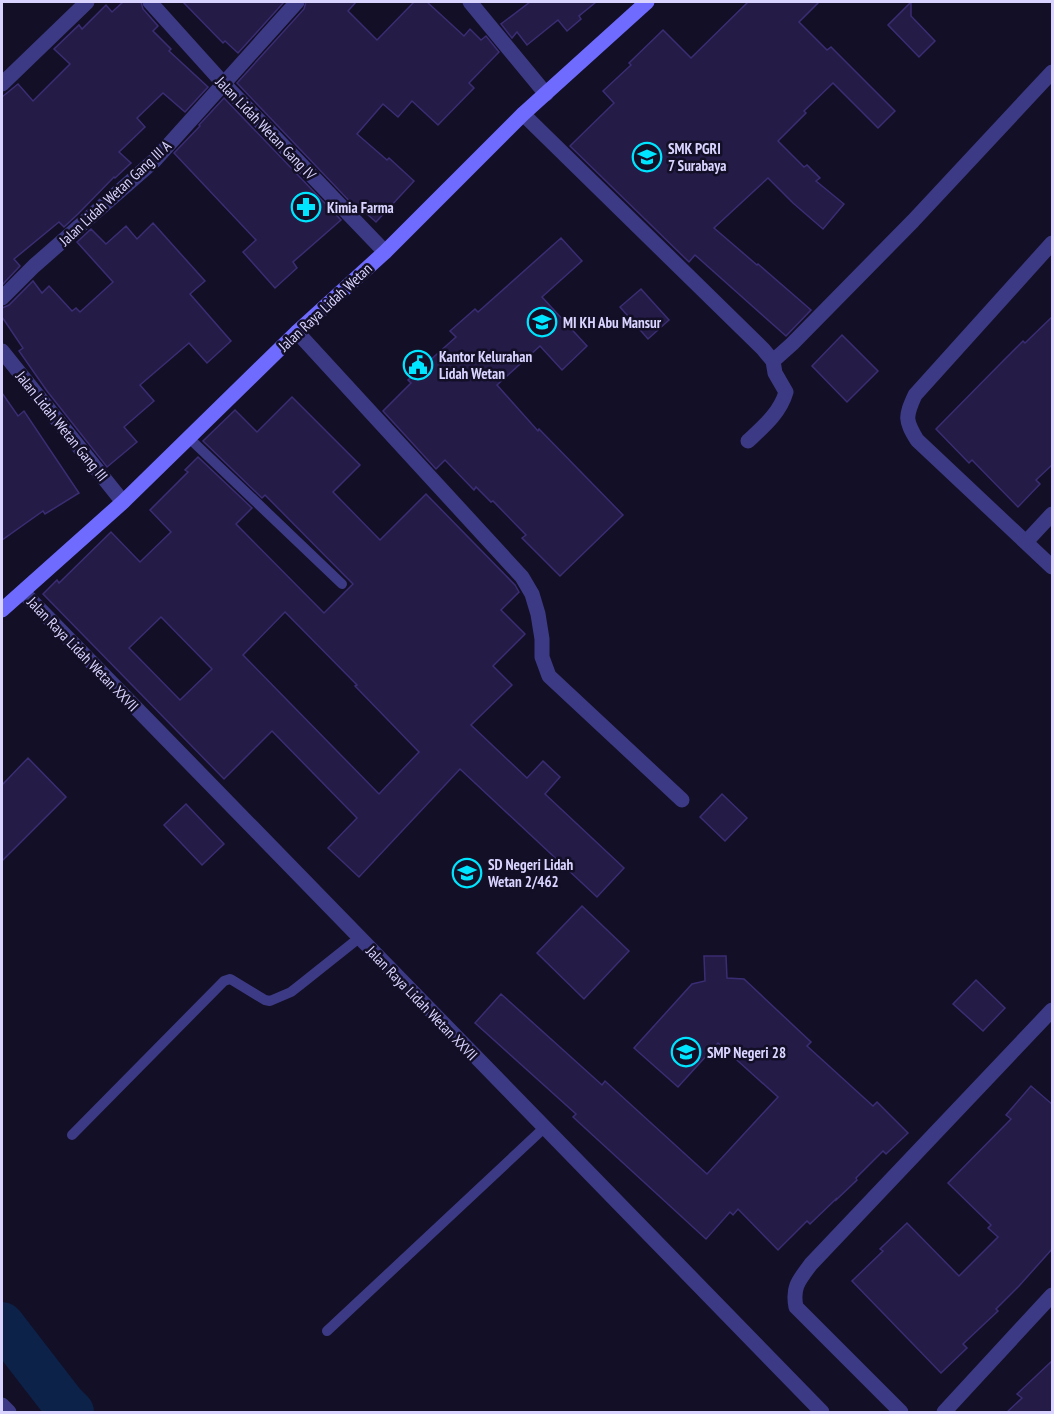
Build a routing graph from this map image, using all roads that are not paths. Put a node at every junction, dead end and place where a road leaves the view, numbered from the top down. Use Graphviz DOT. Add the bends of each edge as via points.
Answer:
graph roads {
  1 [pos="87,2"];
  2 [pos="150,2"];
  3 [pos="297,2"];
  4 [pos="470,2"];
  5 [pos="647,2"];
  6 [pos="1053,72"];
  7 [pos="223,83"];
  8 [pos="2,84"];
  9 [pos="546,94"];
  10 [pos="523,114"];
  11 [pos="1053,243"];
  12 [pos="385,252"];
  13 [pos="2,298"];
  14 [pos="297,332"];
  15 [pos="2,351"];
  16 [pos="773,361"];
  17 [pos="189,438"];
  18 [pos="748,441"];
  19 [pos="123,502"];
  20 [pos="1053,514"];
  21 [pos="1026,542"];
  22 [pos="1053,567"];
  23 [pos="342,584"];
  24 [pos="22,592"];
  25 [pos="2,610"];
  26 [pos="682,800"];
  27 [pos="359,938"];
  28 [pos="1053,1010"];
  29 [pos="544,1128"];
  30 [pos="72,1135"];
  31 [pos="1053,1294"];
  32 [pos="327,1331"];
  33 [pos="2,1405"];
  34 [pos="9,1413"];
  35 [pos="822,1413"];
  36 [pos="901,1413"];
  37 [pos="944,1413"];
  1 -- 8 [label="street"];
  2 -- 7 [label="street, Jalan Lidah Wetan Gang IV"];
  3 -- 7 [label="street, Jalan Lidah Wetan Gang III A"];
  4 -- 9 [label="street"];
  5 -- 9 [label="main road, Jalan Raya Lidah Wetan"];
  6 -- 16 [label="street" via="913,221"];
  7 -- 12 [label="street, Jalan Lidah Wetan Gang IV"];
  7 -- 13 [label="street, Jalan Lidah Wetan Gang III A" via="155,160"];
  9 -- 10 [label="main road, Jalan Raya Lidah Wetan"];
  10 -- 12 [label="main road, Jalan Raya Lidah Wetan"];
  10 -- 16 [label="street"];
  11 -- 21 [label="street" via="915,395 908,410 908,424 917,440"];
  12 -- 14 [label="main road, Jalan Raya Lidah Wetan"];
  14 -- 17 [label="main road, Jalan Raya Lidah Wetan"];
  14 -- 26 [label="street" via="522,577 538,614 542,657 549,676"];
  15 -- 19 [label="street, Jalan Lidah Wetan Gang III"];
  16 -- 18 [label="street" via="786,392 784,399 773,417"];
  17 -- 19 [label="main road, Jalan Raya Lidah Wetan"];
  17 -- 23 [label="lane"];
  19 -- 24 [label="main road, Jalan Raya Lidah Wetan"];
  20 -- 21 [label="street"];
  21 -- 22 [label="street"];
  24 -- 25 [label="main road, Jalan Raya Lidah Wetan"];
  24 -- 27 [label="street, Jalan Raya Lidah Wetan XXVII"];
  27 -- 29 [label="street, Jalan Raya Lidah Wetan XXVII"];
  27 -- 30 [label="lane" via="291,992 270,1001 232,980 224,981"];
  28 -- 36 [label="street" via="811,1264 797,1284 795,1307"];
  29 -- 32 [label="lane"];
  29 -- 35 [label="street, Jalan Raya Lidah Wetan XXVII"];
  31 -- 37 [label="street"];
  33 -- 34 [label="street"];
}
